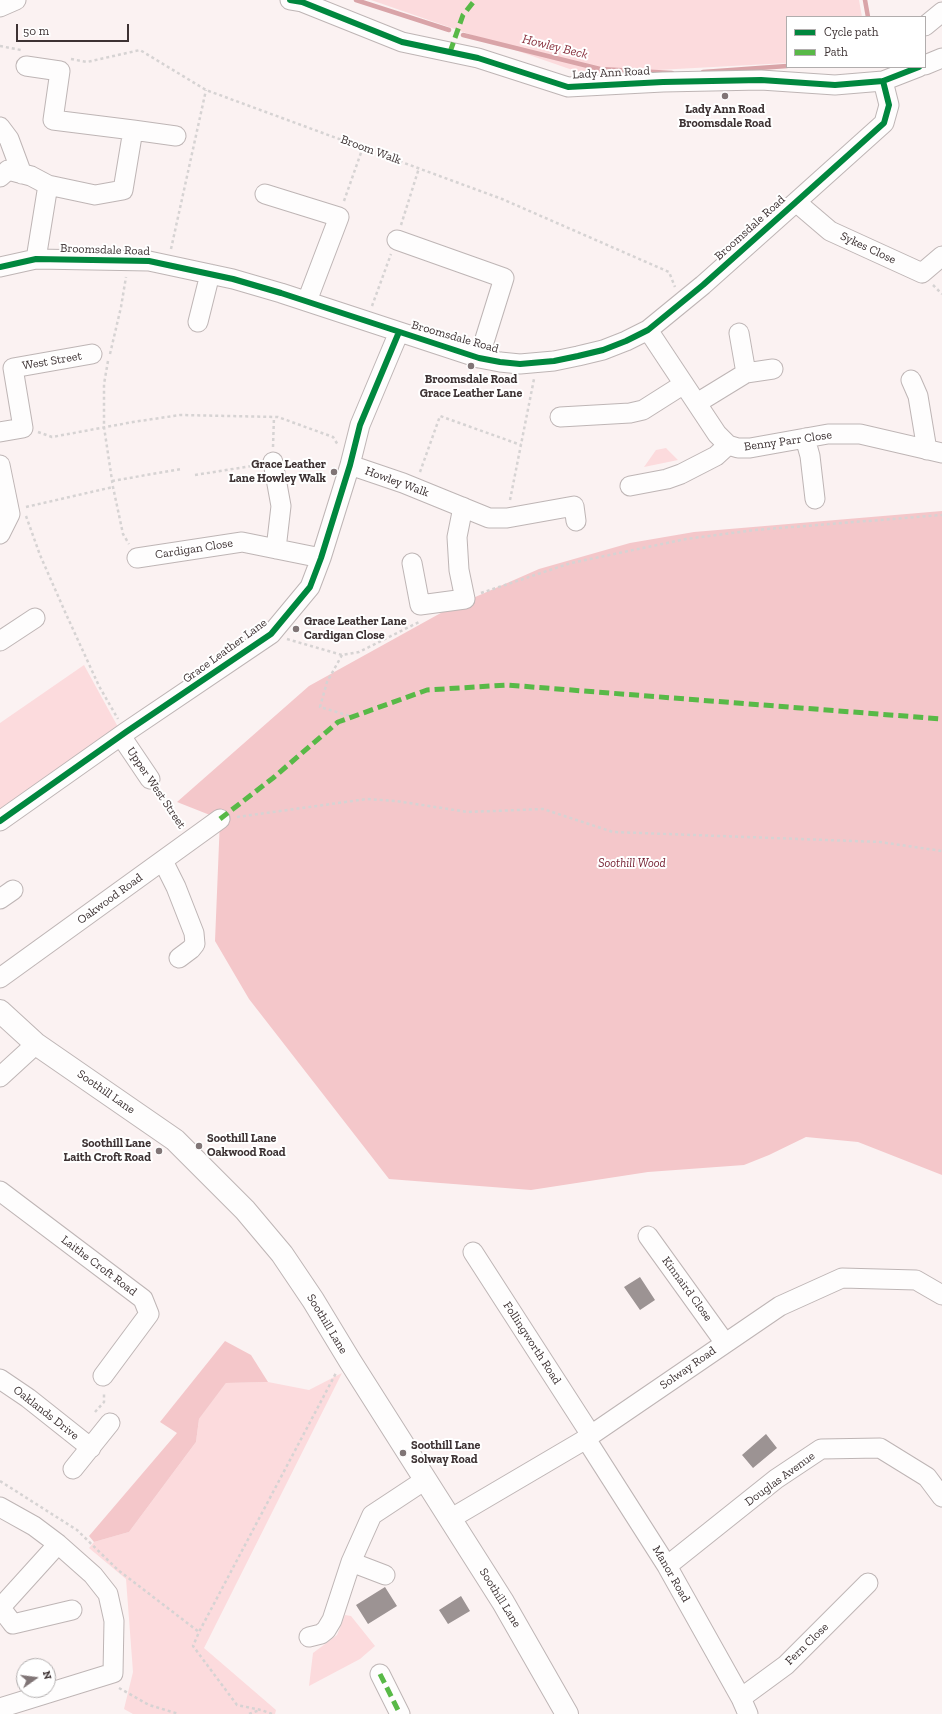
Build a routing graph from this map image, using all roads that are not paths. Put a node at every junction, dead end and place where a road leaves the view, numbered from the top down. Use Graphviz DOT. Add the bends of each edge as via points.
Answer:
graph roads {
  1 [pos="16,0"];
  2 [pos="290,0"];
  3 [pos="0,7"];
  4 [pos="942,12"];
  5 [pos="926,25"];
  6 [pos="942,58"];
  7 [pos="26,59"];
  8 [pos="926,65"];
  9 [pos="915,68"];
  10 [pos="893,74"];
  11 [pos="0,127"];
  12 [pos="133,130"];
  13 [pos="176,136"];
  14 [pos="22,174"];
  15 [pos="0,177"];
  16 [pos="48,185"];
  17 [pos="265,194"];
  18 [pos="796,202"];
  19 [pos="396,240"];
  20 [pos="942,256"];
  21 [pos="36,259"];
  22 [pos="0,267"];
  23 [pos="210,274"];
  24 [pos="307,302"];
  25 [pos="198,322"];
  26 [pos="648,330"];
  27 [pos="399,332"];
  28 [pos="738,333"];
  29 [pos="92,354"];
  30 [pos="479,358"];
  31 [pos="6,369"];
  32 [pos="773,369"];
  33 [pos="746,373"];
  34 [pos="911,380"];
  35 [pos="684,384"];
  36 [pos="697,403"];
  37 [pos="560,417"];
  38 [pos="0,432"];
  39 [pos="805,438"];
  40 [pos="728,445"];
  41 [pos="935,452"];
  42 [pos="273,462"];
  43 [pos="350,464"];
  44 [pos="0,465"];
  45 [pos="630,486"];
  46 [pos="815,499"];
  47 [pos="463,507"];
  48 [pos="576,521"];
  49 [pos="0,534"];
  50 [pos="276,549"];
  51 [pos="137,558"];
  52 [pos="321,558"];
  53 [pos="412,563"];
  54 [pos="35,618"];
  55 [pos="0,641"];
  56 [pos="124,734"];
  57 [pos="150,779"];
  58 [pos="220,819"];
  59 [pos="0,821"];
  60 [pos="162,861"];
  61 [pos="179,958"];
  62 [pos="0,978"];
  63 [pos="0,1011"];
  64 [pos="36,1044"];
  65 [pos="0,1077"];
  66 [pos="0,1191"];
  67 [pos="648,1236"];
  68 [pos="474,1252"];
  69 [pos="942,1295"];
  70 [pos="726,1342"];
  71 [pos="103,1376"];
  72 [pos="0,1379"];
  73 [pos="102,1418"];
  74 [pos="589,1437"];
  75 [pos="91,1448"];
  76 [pos="73,1469"];
  77 [pos="425,1480"];
  78 [pos="942,1497"];
  79 [pos="0,1507"];
  80 [pos="450,1519"];
  81 [pos="58,1544"];
  82 [pos="351,1562"];
  83 [pos="668,1566"];
  84 [pos="385,1575"];
  85 [pos="868,1583"];
  86 [pos="0,1607"];
  87 [pos="72,1610"];
  88 [pos="309,1637"];
  89 [pos="380,1674"];
  90 [pos="744,1706"];
  91 [pos="0,1708"];
  92 [pos="400,1714"];
  93 [pos="567,1714"];
  1 -- 3 [label="street"];
  2 -- 10 [label="street, Lady Ann Road" via="302,2 402,42 478,58 568,87 761,80 835,85"];
  4 -- 5 [label="street"];
  6 -- 8 [label="street"];
  7 -- 12 [label="street" via="60,71 53,120"];
  9 -- 10 [label="street, Lady Ann Road"];
  10 -- 18 [label="street, Broomsdale Road" via="890,105 884,123"];
  11 -- 14 [label="street" via="9,139"];
  12 -- 13 [label="street"];
  12 -- 16 [label="street" via="123,190 95,195"];
  14 -- 15 [label="street" via="8,170"];
  14 -- 16 [label="street"];
  16 -- 21 [label="street"];
  17 -- 24 [label="street" via="339,216"];
  18 -- 20 [label="street, Sykes Close" via="830,231 922,273"];
  18 -- 26 [label="street, Broomsdale Road"];
  19 -- 30 [label="street" via="504,278"];
  21 -- 22 [label="street, Broomsdale Road"];
  21 -- 23 [label="street, Broomsdale Road" via="149,261"];
  23 -- 24 [label="street, Broomsdale Road"];
  23 -- 25 [label="street"];
  24 -- 27 [label="street, Broomsdale Road"];
  26 -- 30 [label="street, Broomsdale Road" via="603,350 554,361 520,364"];
  26 -- 35 [label="street, Benny Parr Close"];
  27 -- 30 [label="street, Broomsdale Road"];
  27 -- 43 [label="street, Grace Leather Lane" via="360,425"];
  28 -- 33 [label="street"];
  29 -- 31 [label="street, West Street"];
  31 -- 38 [label="street, West Street" via="23,428"];
  32 -- 33 [label="street"];
  33 -- 36 [label="street"];
  34 -- 41 [label="street"];
  35 -- 36 [label="street, Benny Parr Close"];
  35 -- 37 [label="street" via="636,412"];
  36 -- 40 [label="street, Benny Parr Close" via="717,434"];
  39 -- 40 [label="street, Benny Parr Close" via="750,448"];
  39 -- 41 [label="street, Benny Parr Close" via="828,434 860,434"];
  39 -- 46 [label="street" via="810,456"];
  40 -- 45 [label="street, Benny Parr Close" via="716,456 681,474"];
  42 -- 50 [label="street" via="281,506"];
  43 -- 47 [label="street, Howley Walk"];
  43 -- 52 [label="street, Grace Leather Lane"];
  44 -- 49 [label="street" via="16,509 10,514"];
  47 -- 48 [label="street, Howley Walk" via="489,518 507,518 574,506"];
  47 -- 53 [label="street" via="457,537 459,570 465,599 420,605"];
  50 -- 51 [label="street, Cardigan Close" via="242,542"];
  50 -- 52 [label="street, Cardigan Close"];
  52 -- 56 [label="street, Grace Leather Lane" via="310,587 271,634"];
  54 -- 55 [label="street"];
  56 -- 57 [label="street, Upper West Street"];
  56 -- 59 [label="street, Grace Leather Lane"];
  58 -- 60 [label="street, Oakwood Road"];
  60 -- 61 [label="street" via="176,887 194,933 195,944"];
  60 -- 62 [label="street, Oakwood Road"];
  63 -- 64 [label="main road, Soothill Lane"];
  64 -- 65 [label="street"];
  64 -- 77 [label="main road, Soothill Lane" via="175,1140 245,1210 282,1254 313,1300"];
  66 -- 71 [label="street, Laithe Croft Road" via="143,1299 149,1314"];
  67 -- 70 [label="street, Kinnaird Close"];
  68 -- 74 [label="street, Follingworth Road"];
  69 -- 70 [label="street, Solway Road" via="916,1280 842,1278 780,1306"];
  70 -- 74 [label="street, Solway Road"];
  72 -- 75 [label="street, Oaklands Drive"];
  73 -- 75 [label="street, Oaklands Drive"];
  74 -- 80 [label="street, Solway Road"];
  74 -- 83 [label="street, Manor Road"];
  75 -- 76 [label="street, Oaklands Drive"];
  77 -- 80 [label="main road, Soothill Lane"];
  77 -- 82 [label="street" via="372,1515"];
  78 -- 83 [label="street, Douglas Avenue" via="927,1477 880,1448 821,1449 776,1479"];
  79 -- 81 [label="street" via="34,1526"];
  80 -- 93 [label="main road, Soothill Lane" via="503,1602"];
  81 -- 86 [label="street"];
  81 -- 91 [label="street" via="93,1574 108,1594 114,1621 106,1675"];
  82 -- 84 [label="street"];
  82 -- 88 [label="street" via="332,1620 321,1634"];
  83 -- 90 [label="street, Manor Road"];
  85 -- 90 [label="street, Fern Close"];
  86 -- 87 [label="street" via="13,1624"];
  89 -- 92 [label="street"];
}
